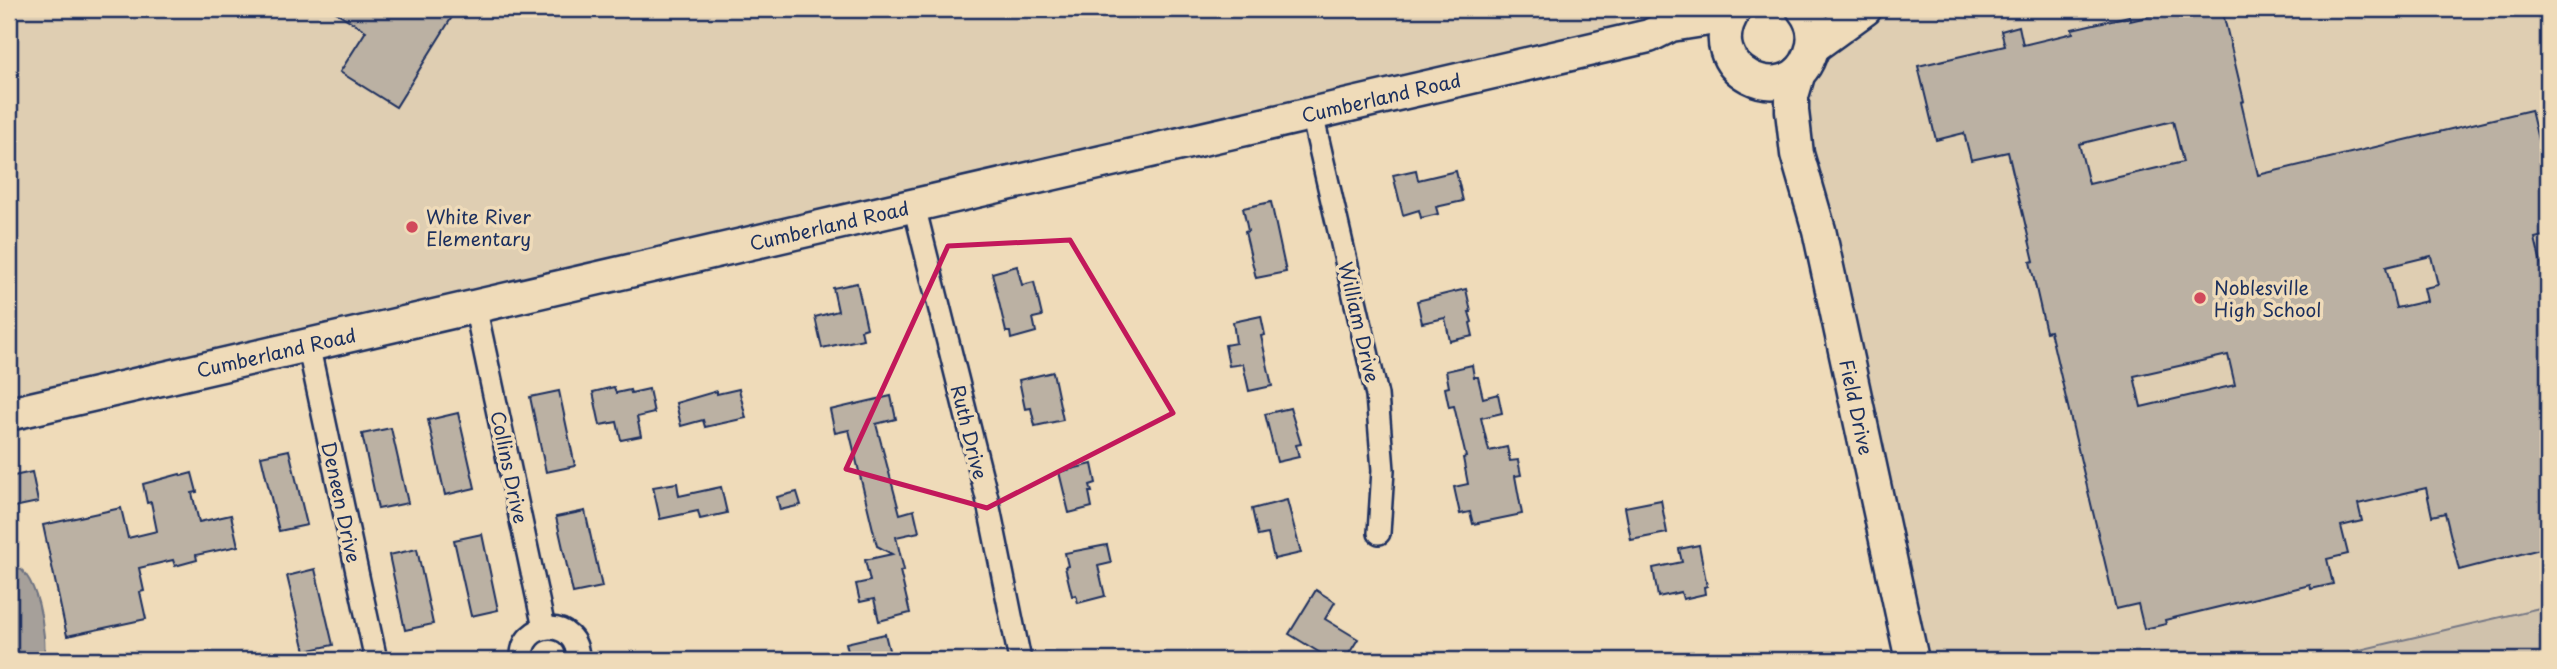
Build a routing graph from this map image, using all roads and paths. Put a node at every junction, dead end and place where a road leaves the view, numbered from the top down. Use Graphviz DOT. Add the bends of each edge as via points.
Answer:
graph roads {
  1 [pos="1734,9"];
  2 [pos="1803,9"];
  3 [pos="1865,9"];
  4 [pos="1648,36"];
  5 [pos="1806,59"];
  6 [pos="1743,72"];
  7 [pos="1312,114"];
  8 [pos="1797,154"];
  9 [pos="914,206"];
  10 [pos="475,306"];
  11 [pos="308,344"];
  12 [pos="9,414"];
  13 [pos="1379,533"];
  14 [pos="544,628"];
  15 [pos="376,660"];
  16 [pos="522,660"];
  17 [pos="578,660"];
  18 [pos="1020,660"];
  19 [pos="1912,660"];
  1 -- 4 [label="street, Cumberland Road" via="1709,19 1671,24"];
  1 -- 6 [label="street" via="1724,33 1726,48"];
  2 -- 5 [label="street" via="1814,32"];
  3 -- 5 [label="street"];
  4 -- 6 [label="street, Cumberland Road" via="1702,44"];
  4 -- 7 [label="street, Cumberland Road"];
  5 -- 6 [label="street" via="1786,80 1771,83"];
  5 -- 8 [label="street" via="1792,96"];
  6 -- 8 [label="street" via="1766,97 1782,139"];
  7 -- 9 [label="street, Cumberland Road"];
  7 -- 13 [label="street, William Drive" via="1377,395 1383,470"];
  8 -- 19 [label="street, Field Drive" via="1819,230"];
  9 -- 10 [label="street, Cumberland Road"];
  9 -- 18 [label="street, Ruth Drive" via="987,498"];
  10 -- 11 [label="street, Cumberland Road"];
  10 -- 14 [label="street, Collins Drive"];
  11 -- 12 [label="street, Cumberland Road"];
  11 -- 15 [label="street, Deneen Drive"];
  14 -- 16 [label="street" via="529,637"];
  14 -- 17 [label="street" via="569,635"];
}
